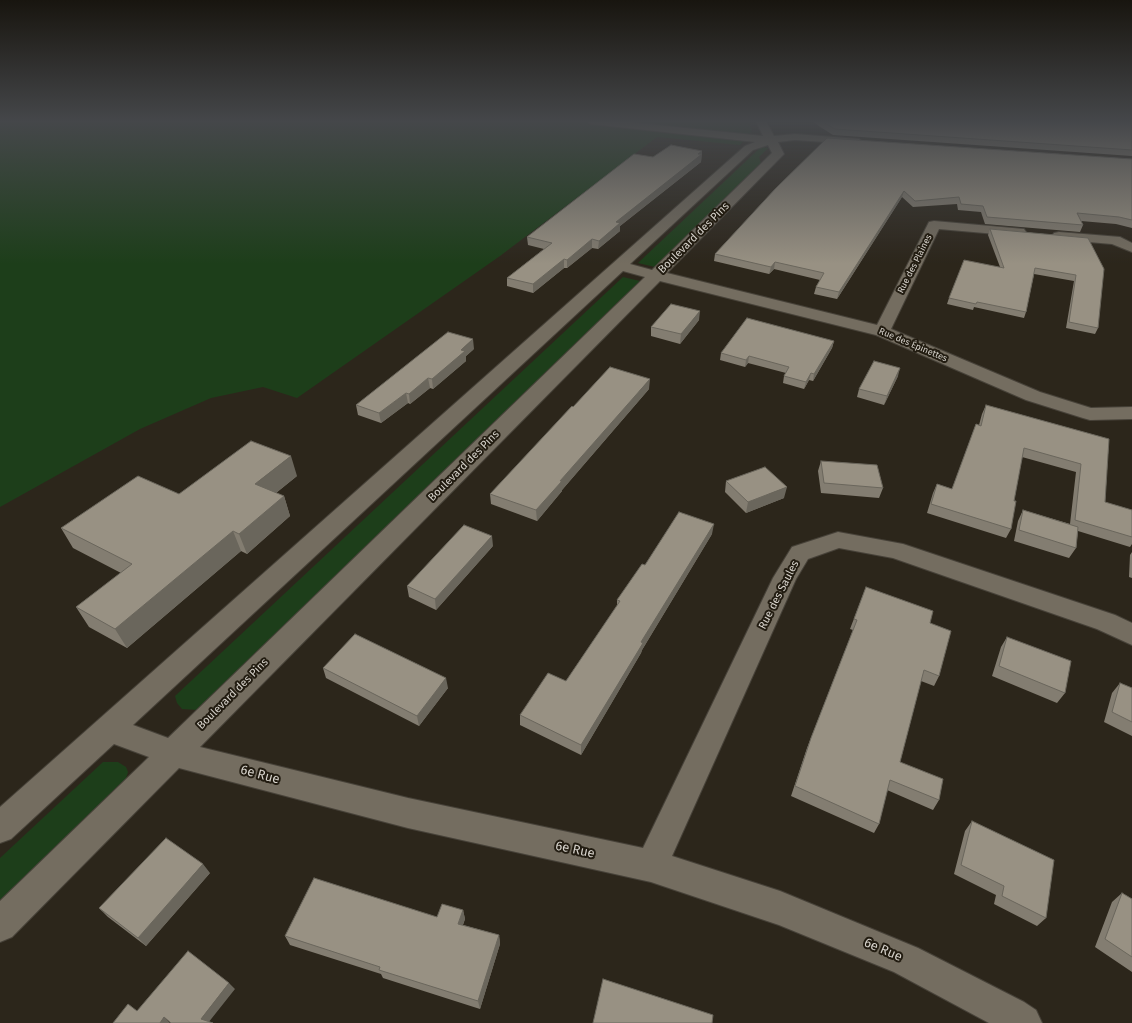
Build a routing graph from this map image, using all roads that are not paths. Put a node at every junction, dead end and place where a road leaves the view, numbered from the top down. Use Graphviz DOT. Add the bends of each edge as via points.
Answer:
graph roads {
  1 [pos="726,169"];
  2 [pos="763,169"];
  3 [pos="1132,248"];
  4 [pos="619,266"];
  5 [pos="657,275"];
  6 [pos="882,330"];
  7 [pos="1132,413"];
  8 [pos="1106,622"];
  9 [pos="1132,631"];
  10 [pos="1132,635"];
  11 [pos="109,729"];
  12 [pos="173,753"];
  13 [pos="0,828"];
  14 [pos="651,866"];
  15 [pos="0,925"];
  16 [pos="1023,1023"];
  1 -- 4 [label="street"];
  2 -- 5 [label="street, Boulevard des Pins"];
  3 -- 6 [label="street, Rue des Plaines" via="1115,240 934,225"];
  4 -- 5 [label="street, Rue des Épinettes"];
  4 -- 11 [label="street"];
  5 -- 6 [label="street, Rue des Épinettes"];
  5 -- 12 [label="street, Boulevard des Pins"];
  6 -- 7 [label="street, Rue des Épinettes" via="1033,396 1090,414"];
  8 -- 9 [label="street"];
  8 -- 10 [label="street, Rue des Saules"];
  8 -- 14 [label="street, Rue des Saules" via="895,550 838,540 800,553 785,578"];
  11 -- 12 [label="street, 6e Rue"];
  11 -- 13 [label="street"];
  12 -- 14 [label="street, 6e Rue" via="408,813"];
  12 -- 15 [label="street, Boulevard des Pins"];
  14 -- 16 [label="street, 6e Rue" via="780,908 906,960"];
}
